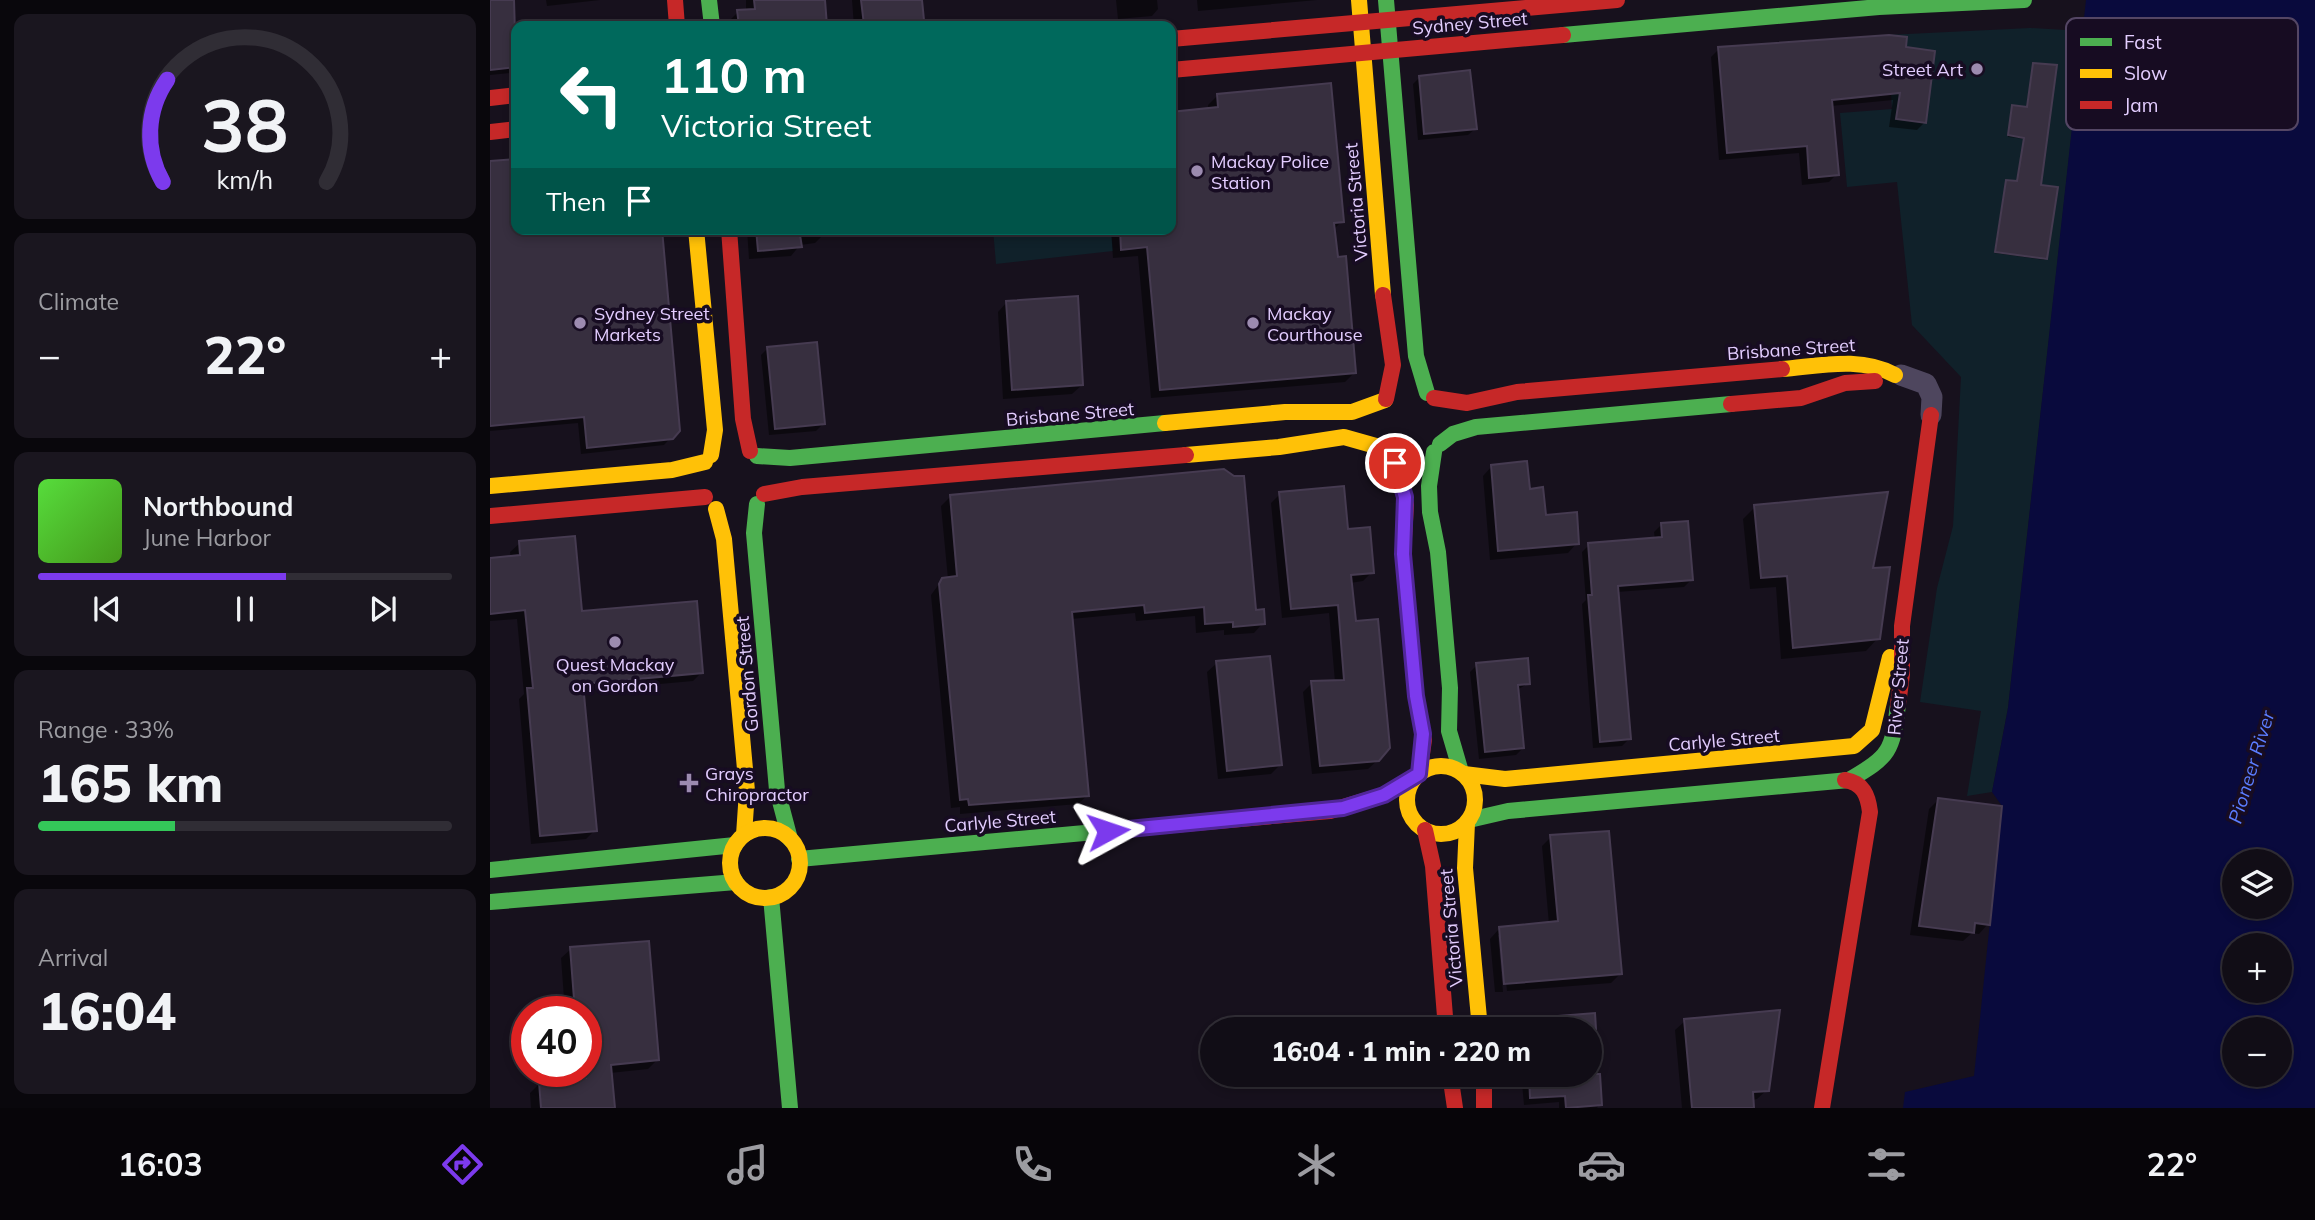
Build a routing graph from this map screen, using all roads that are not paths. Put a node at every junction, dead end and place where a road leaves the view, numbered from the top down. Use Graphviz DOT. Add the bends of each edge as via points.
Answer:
graph roads {
  1 [pos="675,0"];
  2 [pos="709,0"];
  3 [pos="1359,0"];
  4 [pos="1386,0"];
  5 [pos="1617,0"];
  6 [pos="2024,0"];
  7 [pos="1877,4"];
  8 [pos="677,21"];
  9 [pos="711,21"];
  10 [pos="1388,21"];
  11 [pos="1361,23"];
  12 [pos="1176,40"];
  13 [pos="1391,50"];
  14 [pos="1363,52"];
  15 [pos="1176,70"];
  16 [pos="511,96"];
  17 [pos="490,98"];
  18 [pos="511,130"];
  19 [pos="490,132"];
  20 [pos="697,235"];
  21 [pos="729,235"];
  22 [pos="1810,366"];
  23 [pos="1898,375"];
  24 [pos="1815,393"];
  25 [pos="1431,396"];
  26 [pos="1386,400"];
  27 [pos="1931,415"];
  28 [pos="1437,448"];
  29 [pos="1387,452"];
  30 [pos="753,454"];
  31 [pos="708,459"];
  32 [pos="490,486"];
  33 [pos="760,499"];
  34 [pos="711,503"];
  35 [pos="490,516"];
  36 [pos="1902,626"];
  37 [pos="1831,749"];
  38 [pos="1462,773"];
  39 [pos="1418,775"];
  40 [pos="1839,781"];
  41 [pos="1330,811"];
  42 [pos="1468,822"];
  43 [pos="1424,829"];
  44 [pos="790,839"];
  45 [pos="739,840"];
  46 [pos="799,859"];
  47 [pos="490,870"];
  48 [pos="736,882"];
  49 [pos="771,897"];
  50 [pos="490,902"];
  51 [pos="1445,1017"];
  52 [pos="1479,1017"];
  53 [pos="1452,1087"];
  54 [pos="1484,1087"];
  55 [pos="790,1108"];
  56 [pos="1455,1108"];
  57 [pos="1483,1108"];
  58 [pos="1822,1108"];
  1 -- 8 [label="street"];
  2 -- 9 [label="street"];
  3 -- 11 [label="street, Victoria Street"];
  4 -- 10 [label="street"];
  5 -- 10 [label="street, Sydney Street"];
  6 -- 7 [label="street, Sydney Street"];
  7 -- 13 [label="street, Sydney Street"];
  10 -- 11 [label="street, Sydney Street"];
  10 -- 13 [label="street"];
  11 -- 12 [label="street, Sydney Street"];
  11 -- 14 [label="street, Victoria Street"];
  13 -- 14 [label="street, Sydney Street"];
  13 -- 25 [label="street" via="1416,356"];
  14 -- 15 [label="street, Sydney Street"];
  14 -- 26 [label="street, Victoria Street" via="1385,324 1392,358"];
  16 -- 17 [label="street"];
  18 -- 19 [label="street"];
  20 -- 31 [label="street" via="714,422"];
  21 -- 30 [label="street" via="743,419"];
  22 -- 23 [label="street, Brisbane Street" via="1864,363"];
  22 -- 24 [label="street" via="1817,376"];
  22 -- 25 [label="street, Brisbane Street" via="1517,393 1467,403"];
  23 -- 24 [label="street, Brisbane Street"];
  23 -- 27 [label="street, River Street" via="1926,384 1932,397"];
  24 -- 28 [label="street, Brisbane Street" via="1801,398 1483,425 1459,431"];
  25 -- 26 [label="street" via="1407,388"];
  25 -- 28 [label="street" via="1443,419"];
  26 -- 29 [label="street" via="1378,426"];
  26 -- 30 [label="street, Brisbane Street" via="1353,412 1284,412 790,458"];
  27 -- 36 [label="street, River Street"];
  28 -- 29 [label="street" via="1415,461"];
  28 -- 38 [label="street" via="1429,485 1430,512 1441,579 1449,731"];
  29 -- 33 [label="street" via="1360,437 1340,435 1279,447 802,486"];
  29 -- 39 [label="street" via="1401,477 1406,505 1403,554 1424,740"];
  30 -- 31 [label="street" via="730,447"];
  30 -- 33 [label="street" via="766,474"];
  31 -- 32 [label="street" via="672,470"];
  31 -- 34 [label="street" via="700,480"];
  33 -- 34 [label="street" via="738,513"];
  33 -- 44 [label="street, Gordon Street" via="754,533 777,790"];
  34 -- 35 [label="street"];
  34 -- 45 [label="street, Gordon Street" via="724,539 747,791"];
  36 -- 37 [label="street, Carlyle Street" via="1870,736 1854,747"];
  36 -- 40 [label="street, River Street" via="1902,674 1892,746 1876,765"];
  37 -- 38 [label="street, Carlyle Street" via="1505,779"];
  37 -- 40 [label="street" via="1841,754 1845,763"];
  38 -- 39 [label="street" via="1439,766"];
  38 -- 42 [label="street" via="1475,793"];
  39 -- 41 [label="street, Carlyle Street" via="1384,795"];
  39 -- 43 [label="street" via="1407,804 1412,818"];
  40 -- 42 [label="street" via="1508,811"];
  40 -- 58 [label="street" via="1851,780 1863,789 1870,812"];
  41 -- 43 [label="street, Carlyle Street" via="1383,817"];
  41 -- 46 [label="street, Carlyle Street"];
  42 -- 43 [label="street" via="1444,835"];
  42 -- 52 [label="street, Victoria Street" via="1465,868"];
  43 -- 51 [label="street, Victoria Street" via="1433,866"];
  44 -- 45 [label="street" via="763,828"];
  44 -- 46 [label="street"];
  45 -- 47 [label="street"];
  45 -- 48 [label="street" via="730,864"];
  46 -- 49 [label="street" via="799,870 789,888"];
  48 -- 49 [label="street" via="751,895"];
  48 -- 50 [label="street"];
  49 -- 55 [label="street"];
  53 -- 56 [label="street"];
  54 -- 57 [label="street"];
}
